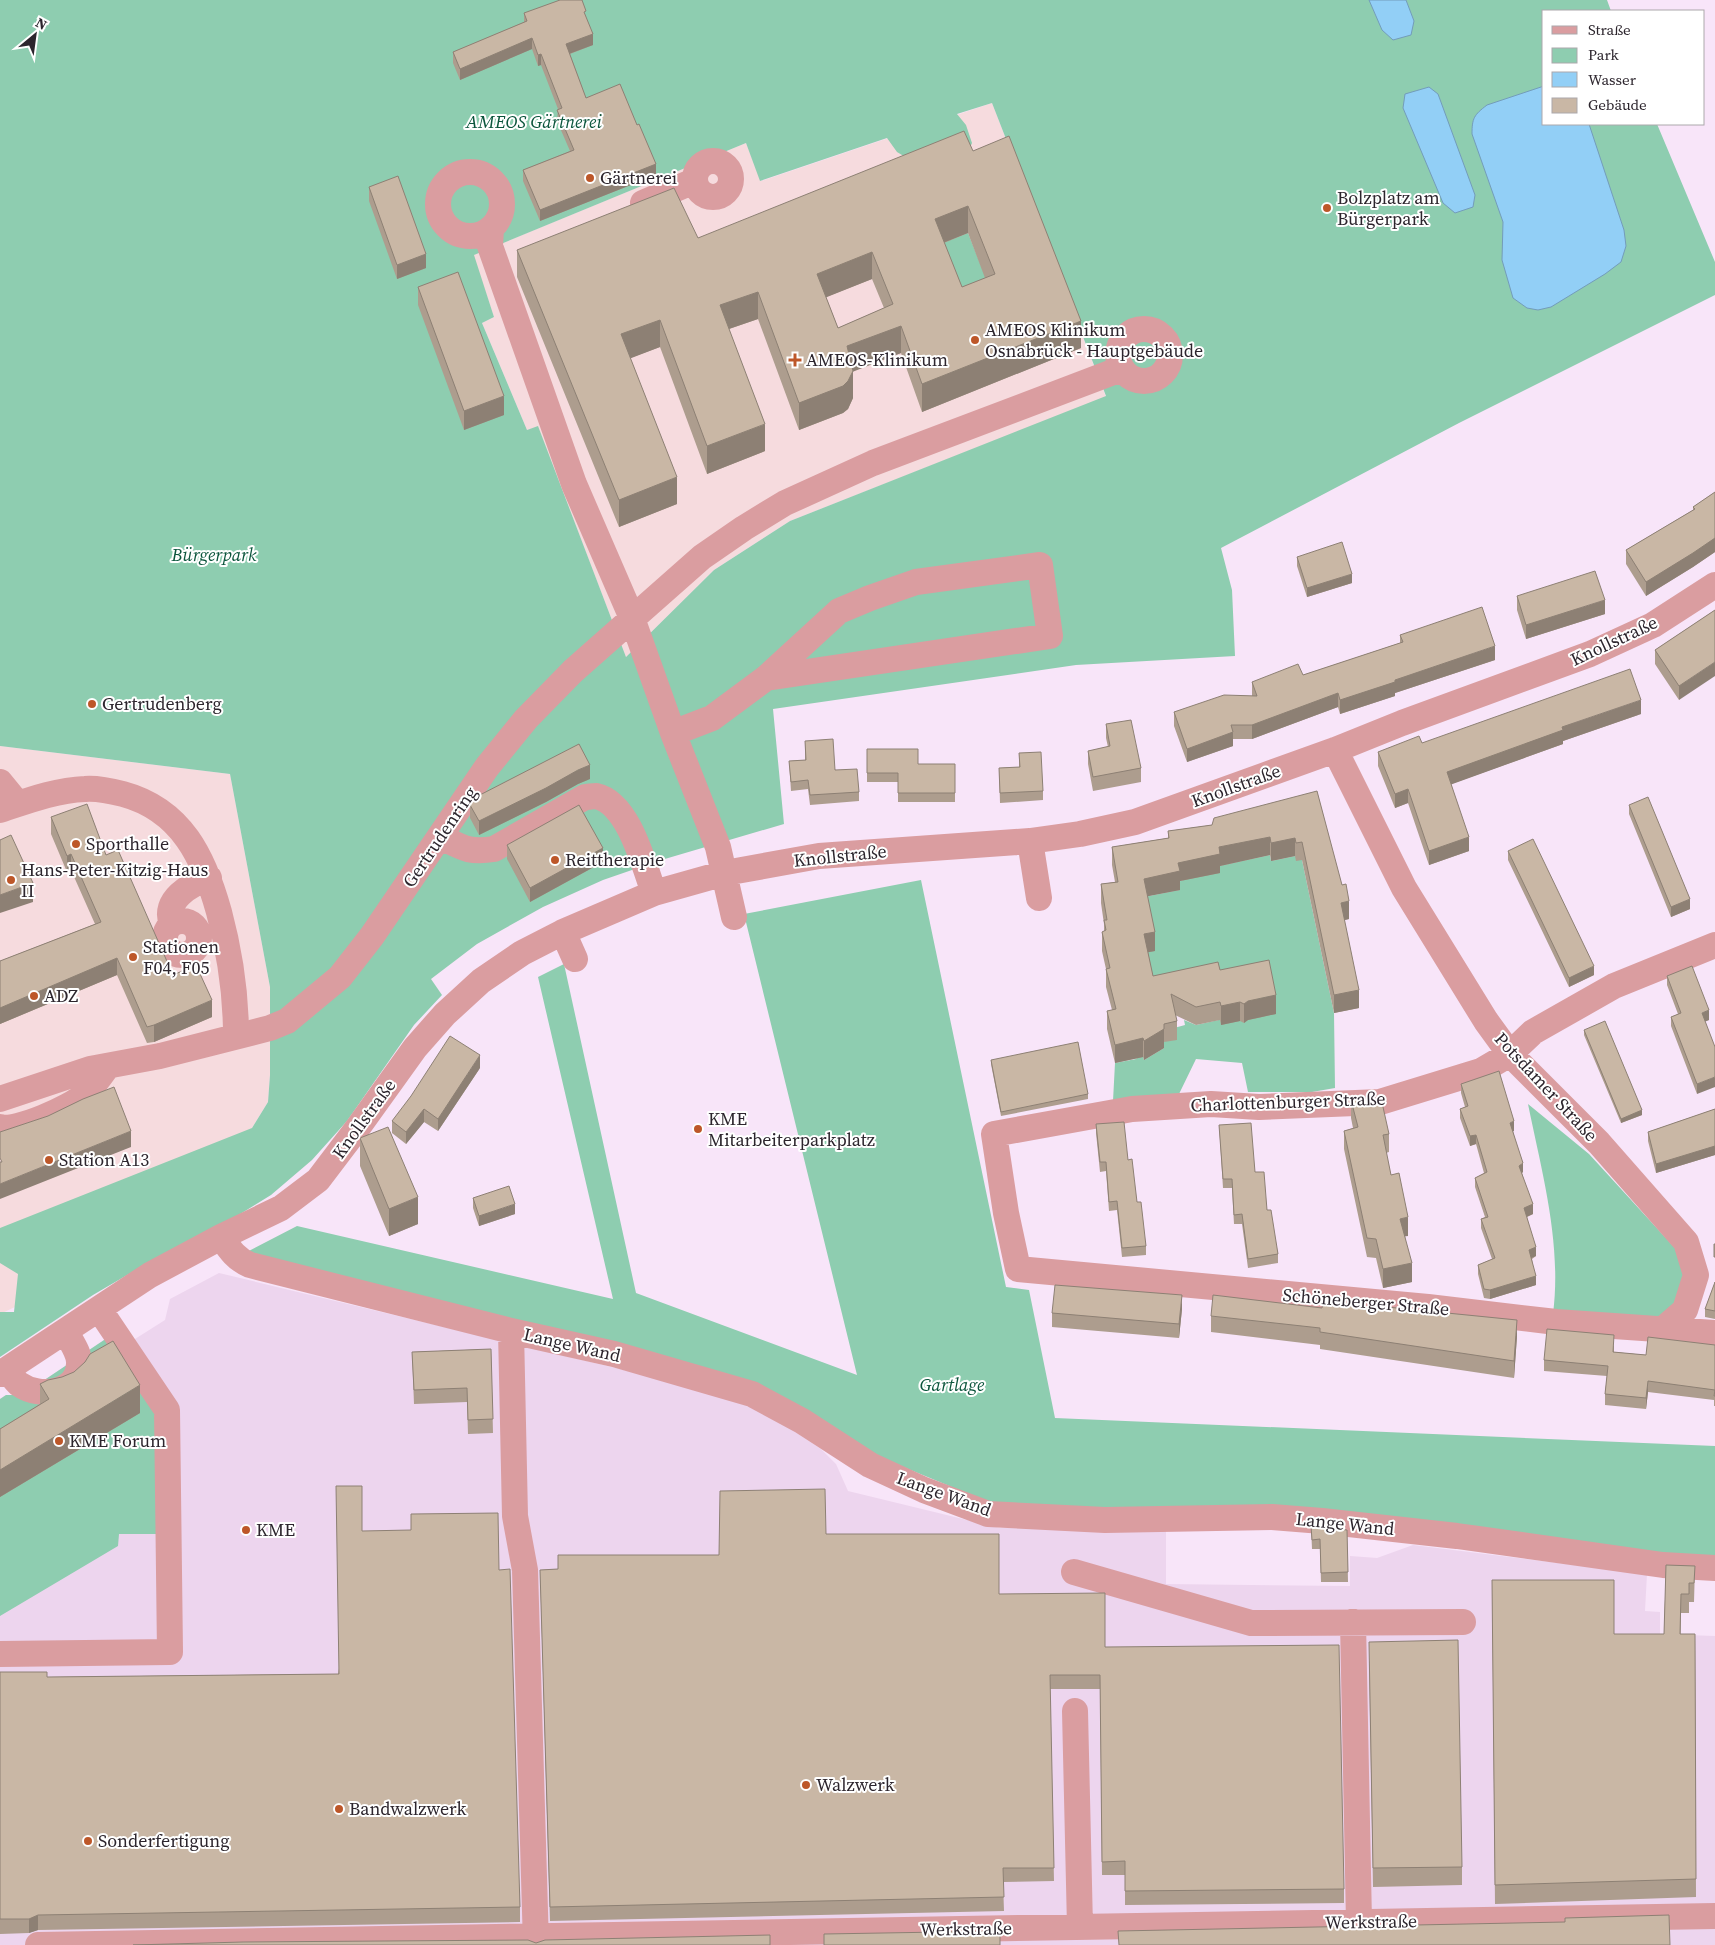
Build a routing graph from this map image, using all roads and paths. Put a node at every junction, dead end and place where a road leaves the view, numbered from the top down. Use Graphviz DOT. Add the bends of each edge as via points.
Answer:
graph roads {
  1 [pos="694,181"];
  2 [pos="621,212"];
  3 [pos="491,229"];
  4 [pos="1121,369"];
  5 [pos="1715,585"];
  6 [pos="632,618"];
  7 [pos="766,678"];
  8 [pos="673,733"];
  9 [pos="1336,750"];
  10 [pos="0,782"];
  11 [pos="9,807"];
  12 [pos="441,837"];
  13 [pos="1030,841"];
  14 [pos="725,873"];
  15 [pos="209,878"];
  16 [pos="654,893"];
  17 [pos="1039,898"];
  18 [pos="734,917"];
  19 [pos="172,924"];
  20 [pos="563,932"];
  21 [pos="1715,945"];
  22 [pos="575,959"];
  23 [pos="236,1036"];
  24 [pos="1510,1054"];
  25 [pos="108,1066"];
  26 [pos="0,1099"];
  27 [pos="0,1127"];
  28 [pos="221,1237"];
  29 [pos="1018,1269"];
  30 [pos="99,1309"];
  31 [pos="1662,1330"];
  32 [pos="66,1332"];
  33 [pos="511,1332"];
  34 [pos="1715,1333"];
  35 [pos="4,1372"];
  36 [pos="1715,1568"];
  37 [pos="1074,1572"];
  38 [pos="1353,1622"];
  39 [pos="1462,1622"];
  40 [pos="0,1654"];
  41 [pos="1075,1711"];
  42 [pos="1715,1916"];
  43 [pos="1359,1922"];
  44 [pos="1066,1933"];
  45 [pos="536,1941"];
  46 [pos="38,1945"];
  1 -- 2 [label="street"];
  3 -- 6 [label="street" via="490,246 504,256 574,484"];
  4 -- 6 [label="street, Gertrudenring" via="873,463 785,504 702,557"];
  5 -- 9 [label="street, Knollstraße" via="1653,624 1590,654"];
  6 -- 8 [label="street"];
  6 -- 12 [label="street, Gertrudenring" via="526,719 487,768"];
  7 -- 7 [label="street" via="839,611 870,598 916,582 1040,565 1050,636"];
  7 -- 8 [label="street" via="712,718"];
  8 -- 14 [label="street"];
  9 -- 13 [label="street, Knollstraße" via="1135,822"];
  9 -- 24 [label="street, Potsdamer Straße" via="1404,888"];
  10 -- 11 [label="street"];
  11 -- 15 [label="street" via="86,788 130,796 149,805 180,828 193,845"];
  12 -- 16 [label="street" via="469,851 494,849 585,797 596,796 621,815 633,833"];
  12 -- 23 [label="street, Gertrudenring" via="340,977 287,1020 270,1028"];
  13 -- 14 [label="street, Knollstraße" via="819,856"];
  13 -- 17 [label="street"];
  14 -- 16 [label="street, Knollstraße"];
  14 -- 18 [label="street"];
  15 -- 19 [label="street" via="178,895 170,910"];
  15 -- 23 [label="street" via="231,960"];
  16 -- 20 [label="street, Knollstraße"];
  20 -- 22 [label="street"];
  20 -- 28 [label="street, Knollstraße" via="522,953 445,1014 415,1048 318,1180 281,1208"];
  21 -- 24 [label="street, Charlottenburger Straße" via="1614,986 1534,1032"];
  23 -- 25 [label="street, Gertrudenring"];
  24 -- 29 [label="street, Charlottenburger Straße" via="1481,1071 1380,1102 1259,1107 1211,1104 1132,1109 994,1134"];
  24 -- 31 [label="street, Potsdamer Straße" via="1599,1143 1686,1242 1696,1275 1684,1310"];
  25 -- 26 [label="street, Gertrudenring"];
  25 -- 27 [label="street" via="83,1097 65,1108 20,1126"];
  28 -- 30 [label="street, Knollstraße" via="150,1275"];
  28 -- 33 [label="street, Lange Wand" via="232,1254 250,1265"];
  29 -- 31 [label="street, Schöneberger Straße"];
  30 -- 32 [label="street, Knollstraße"];
  30 -- 40 [label="street" via="167,1410 170,1652"];
  31 -- 34 [label="street, Schöneberger Straße"];
  32 -- 35 [label="street, Knollstraße"];
  32 -- 35 [label="street" via="80,1362 78,1374 67,1386 54,1393 41,1392 19,1384"];
  33 -- 36 [label="street, Lange Wand" via="614,1354 752,1394 802,1421 870,1465 988,1514 1106,1520 1272,1517 1313,1520 1663,1565"];
  33 -- 45 [label="street" via="515,1516 526,1570"];
  37 -- 38 [label="street" via="1251,1622"];
  38 -- 39 [label="street"];
  38 -- 43 [label="street"];
  41 -- 44 [label="street"];
  42 -- 43 [label="street, Werkstraße"];
  43 -- 44 [label="street, Werkstraße"];
  44 -- 45 [label="street, Werkstraße"];
  45 -- 46 [label="street, Werkstraße"];
}
